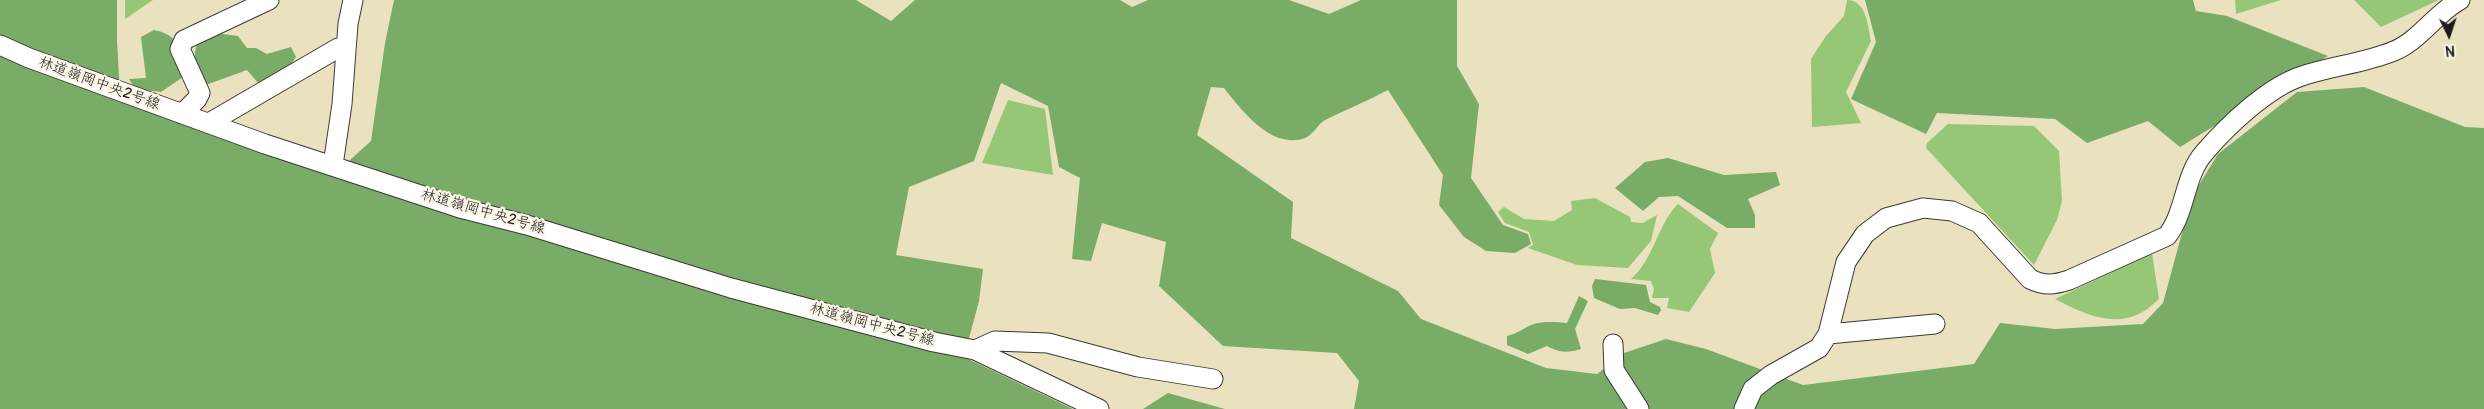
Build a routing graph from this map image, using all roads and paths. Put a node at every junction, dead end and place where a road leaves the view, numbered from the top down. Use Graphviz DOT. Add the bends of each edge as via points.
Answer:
graph roads {
  1 [pos="269,0"];
  2 [pos="354,0"];
  3 [pos="2460,0"];
  4 [pos="0,45"];
  5 [pos="346,48"];
  6 [pos="182,114"];
  7 [pos="209,123"];
  8 [pos="333,165"];
  9 [pos="1935,324"];
  10 [pos="1828,334"];
  11 [pos="1613,344"];
  12 [pos="975,350"];
  13 [pos="1212,379"];
  14 [pos="1099,409"];
  15 [pos="1639,409"];
  16 [pos="1744,409"];
  1 -- 6 [label="street" via="184,40 180,49 200,93"];
  2 -- 5 [label="street"];
  3 -- 10 [label="street" via="2395,51 2300,76 2265,96 2201,156 2175,225 2167,236 2056,285 2040,284 2030,279 1979,223 1952,210 1923,208 1886,218 1865,234 1846,262"];
  4 -- 6 [label="street, 林道嶺岡中央2号線"];
  5 -- 7 [label="street" via="338,48"];
  5 -- 8 [label="street"];
  6 -- 7 [label="street, 林道嶺岡中央2号線"];
  7 -- 8 [label="street, 林道嶺岡中央2号線"];
  8 -- 12 [label="street, 林道嶺岡中央2号線" via="460,208 527,225 731,288"];
  9 -- 10 [label="street"];
  10 -- 16 [label="street" via="1819,348 1753,389"];
  11 -- 15 [label="street" via="1614,370"];
  12 -- 13 [label="street" via="995,341 1048,343 1138,366"];
  12 -- 14 [label="street, 林道嶺岡中央2号線"];
}
